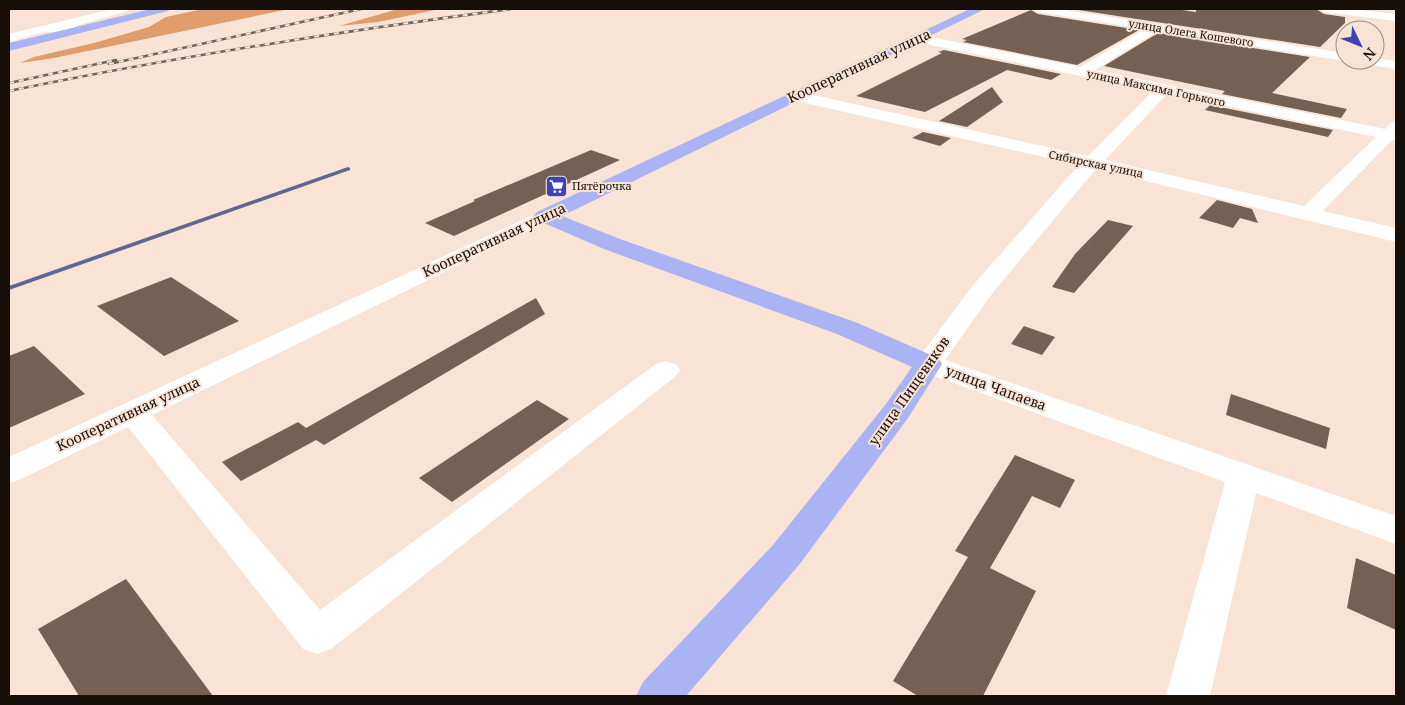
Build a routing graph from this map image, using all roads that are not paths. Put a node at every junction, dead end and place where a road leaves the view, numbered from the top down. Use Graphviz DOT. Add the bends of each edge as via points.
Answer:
graph roads {
  1 [pos="164,9"];
  2 [pos="979,9"];
  3 [pos="1038,9"];
  4 [pos="1324,9"];
  5 [pos="125,13"];
  6 [pos="1396,18"];
  7 [pos="57,27"];
  8 [pos="1157,27"];
  9 [pos="80,30"];
  10 [pos="9,38"];
  11 [pos="916,38"];
  12 [pos="9,48"];
  13 [pos="1335,55"];
  14 [pos="1082,72"];
  15 [pos="1163,90"];
  16 [pos="796,96"];
  17 [pos="1394,133"];
  18 [pos="1091,163"];
  19 [pos="1309,213"];
  20 [pos="544,216"];
  21 [pos="1396,235"];
  22 [pos="928,364"];
  23 [pos="666,370"];
  24 [pos="132,412"];
  25 [pos="9,471"];
  26 [pos="1243,475"];
  27 [pos="1396,530"];
  28 [pos="658,696"];
  29 [pos="1188,696"];
  1 -- 5 [label="main road"];
  2 -- 11 [label="main road, Кооперативная улица"];
  3 -- 8 [label="street, улица Олега Кошевого"];
  4 -- 6 [label="street"];
  5 -- 7 [label="street"];
  5 -- 9 [label="main road"];
  7 -- 9 [label="street"];
  7 -- 10 [label="street"];
  8 -- 13 [label="street, улица Олега Кошевого"];
  8 -- 14 [label="street"];
  9 -- 12 [label="main road"];
  11 -- 14 [label="street, улица Максима Горького"];
  11 -- 16 [label="main road, Кооперативная улица"];
  14 -- 15 [label="street, улица Максима Горького"];
  15 -- 17 [label="street, улица Максима Горького"];
  15 -- 18 [label="street, улица Пищевиков"];
  16 -- 18 [label="street, Сибирская улица"];
  16 -- 20 [label="main road, Кооперативная улица"];
  17 -- 19 [label="street"];
  18 -- 19 [label="street, Сибирская улица"];
  18 -- 22 [label="street, улица Пищевиков" via="982,290"];
  19 -- 21 [label="street, Сибирская улица"];
  20 -- 22 [label="main road, улица Чапаева" via="612,244 846,328"];
  20 -- 24 [label="street, Кооперативная улица"];
  22 -- 26 [label="street, улица Чапаева"];
  22 -- 28 [label="main road, улица Пищевиков" via="897,411 786,555"];
  23 -- 24 [label="street" via="317,636"];
  24 -- 25 [label="street, Кооперативная улица"];
  26 -- 27 [label="street, улица Чапаева"];
  26 -- 29 [label="street"];
}
